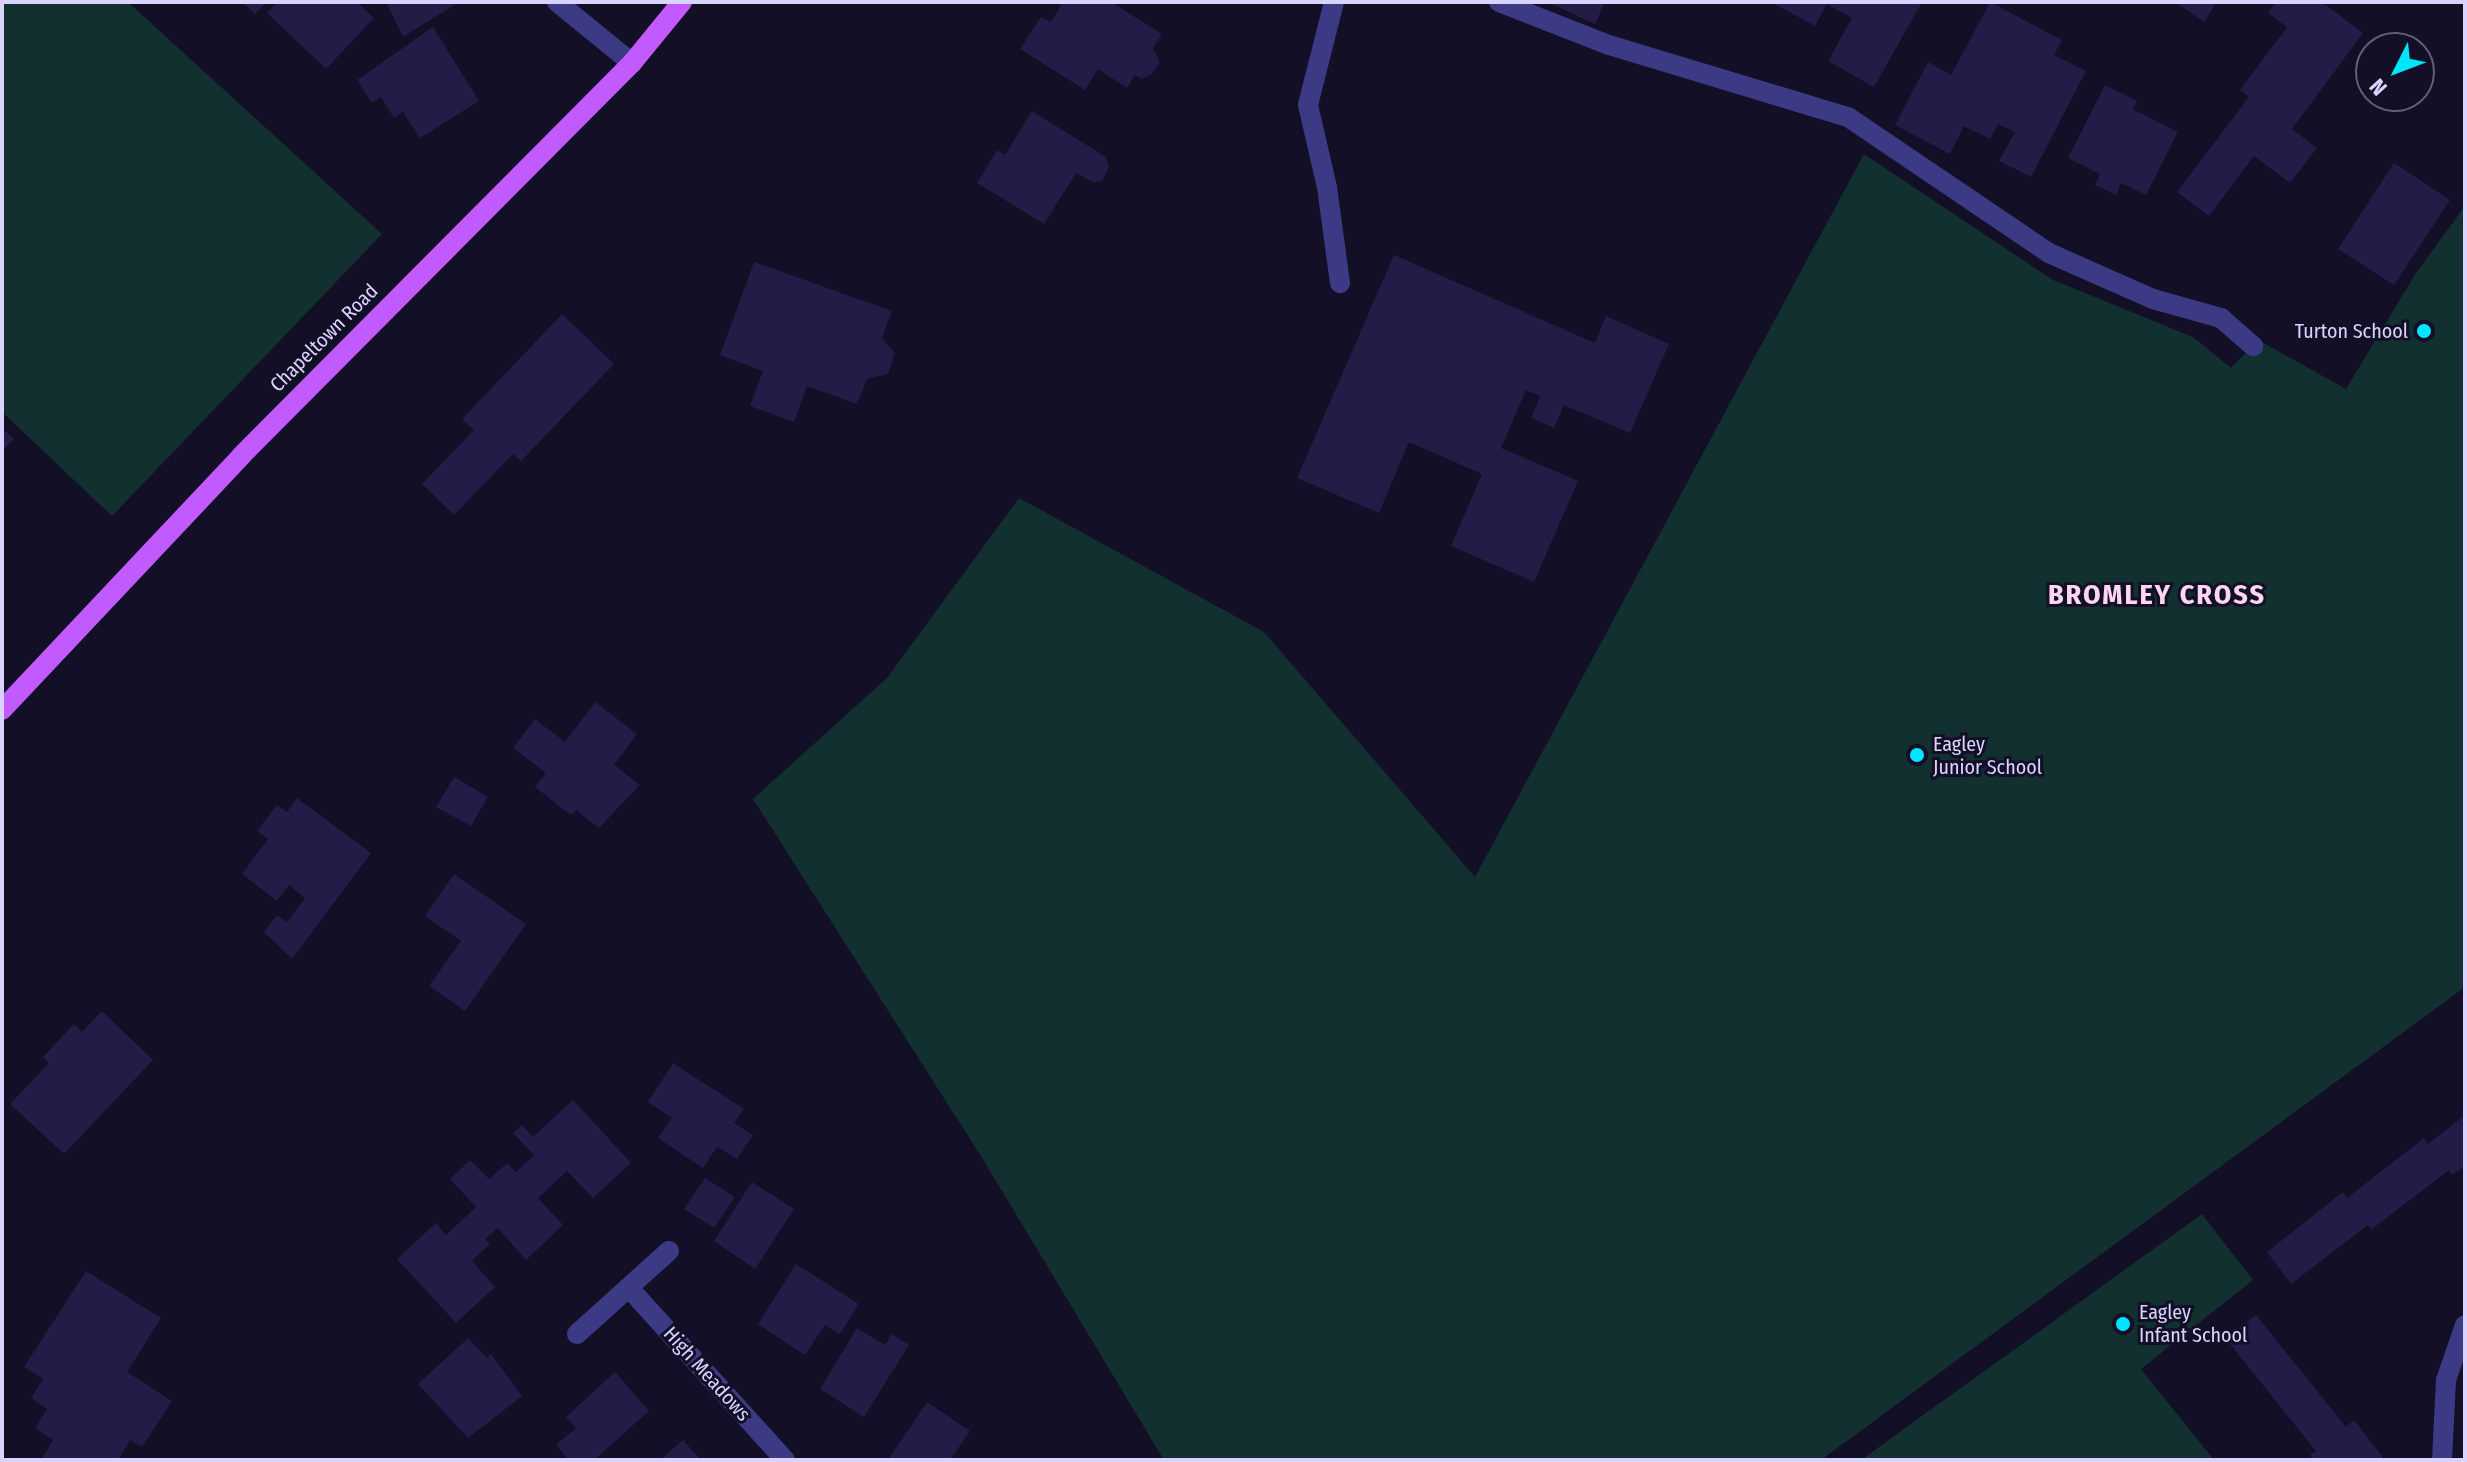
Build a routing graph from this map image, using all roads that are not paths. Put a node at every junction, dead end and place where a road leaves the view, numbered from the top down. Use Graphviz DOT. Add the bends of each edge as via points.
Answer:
graph roads {
  1 [pos="557,2"];
  2 [pos="682,2"];
  3 [pos="1334,2"];
  4 [pos="1499,2"];
  5 [pos="632,63"];
  6 [pos="1340,283"];
  7 [pos="2253,346"];
  8 [pos="2,710"];
  9 [pos="669,1251"];
  10 [pos="629,1288"];
  11 [pos="2465,1325"];
  12 [pos="577,1334"];
  13 [pos="785,1460"];
  14 [pos="2442,1460"];
  1 -- 5 [label="street"];
  2 -- 5 [label="main road, Chapeltown Road"];
  3 -- 6 [label="street" via="1308,105 1327,187"];
  4 -- 7 [label="street" via="1609,45 1848,117 2049,253 2153,299 2221,318"];
  5 -- 8 [label="main road, Chapeltown Road" via="241,456"];
  9 -- 10 [label="street"];
  10 -- 12 [label="street"];
  10 -- 13 [label="street, High Meadows"];
  11 -- 14 [label="street" via="2446,1380"];
}
